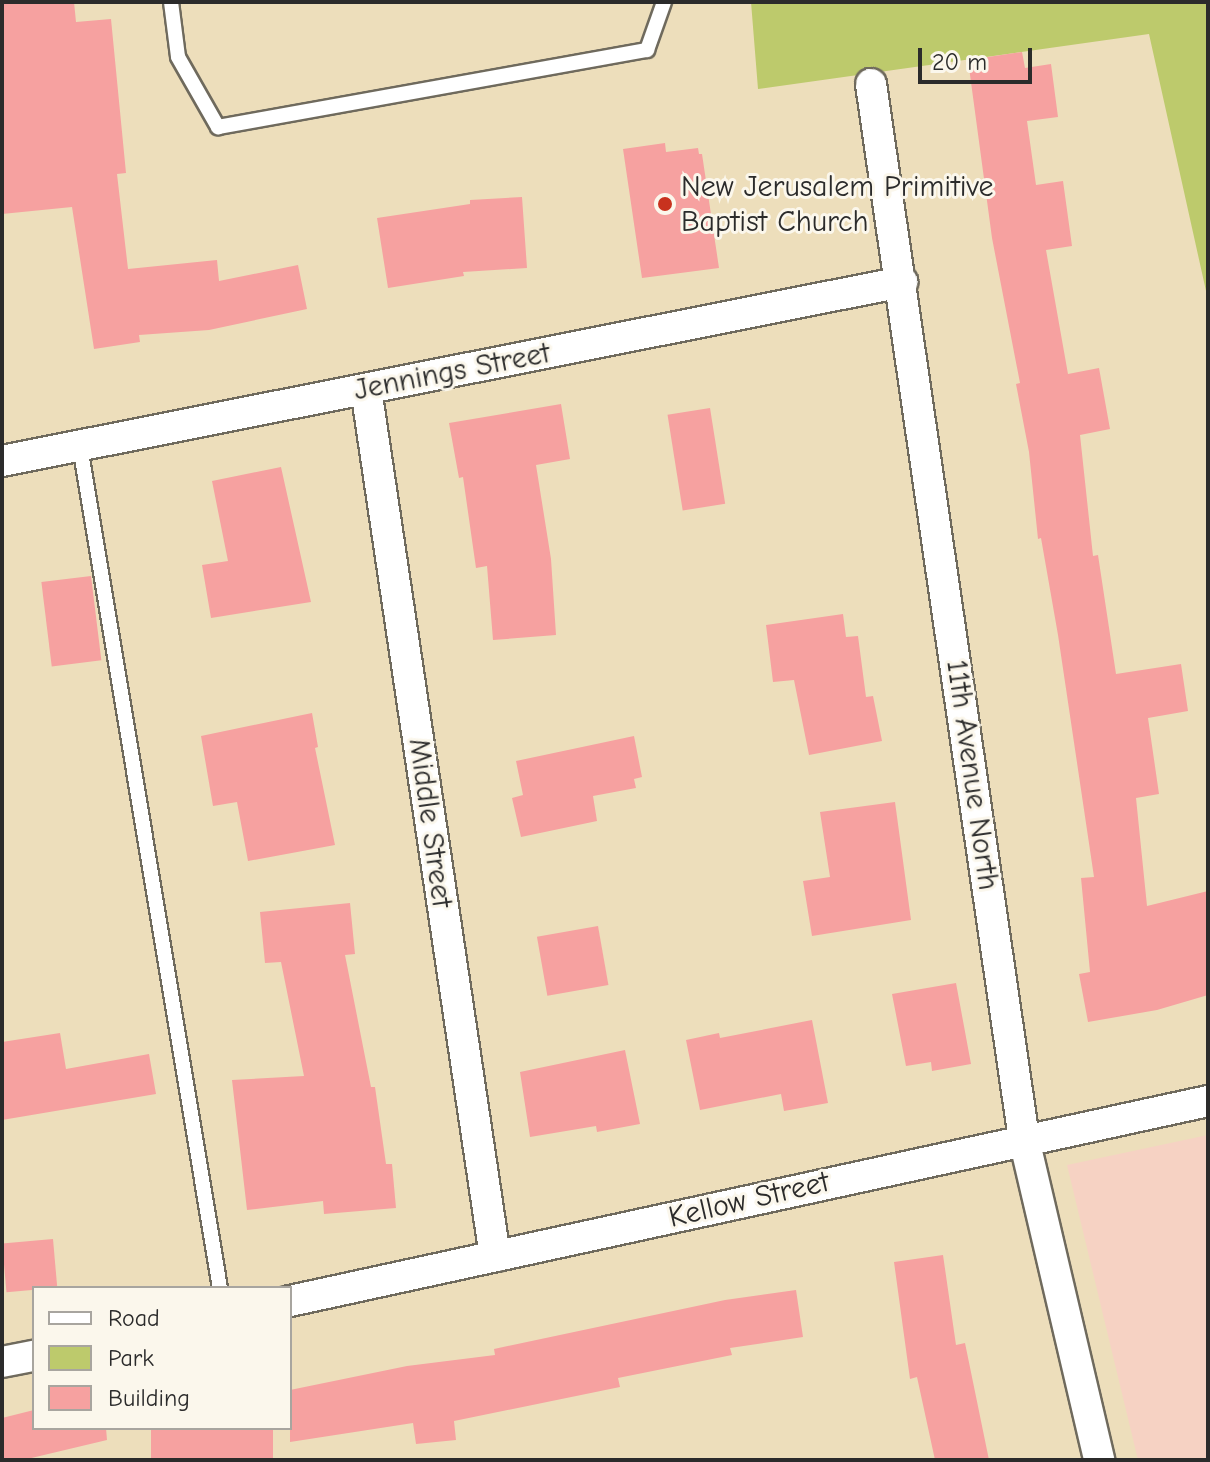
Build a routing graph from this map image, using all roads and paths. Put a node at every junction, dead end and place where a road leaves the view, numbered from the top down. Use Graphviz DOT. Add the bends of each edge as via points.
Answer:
graph roads {
  1 [pos="171,2"];
  2 [pos="664,2"];
  3 [pos="871,84"];
  4 [pos="902,282"];
  5 [pos="366,389"];
  6 [pos="80,446"];
  7 [pos="2,461"];
  8 [pos="1208,1101"];
  9 [pos="1024,1139"];
  10 [pos="495,1256"];
  11 [pos="220,1286"];
  12 [pos="292,1301"];
  13 [pos="32,1356"];
  14 [pos="2,1362"];
  15 [pos="1099,1460"];
  1 -- 2 [label="lane" via="178,57 218,127 647,50"];
  3 -- 4 [label="street, 11th Avenue North"];
  4 -- 5 [label="street, Jennings Street"];
  4 -- 9 [label="street, 11th Avenue North"];
  5 -- 6 [label="street, Jennings Street"];
  5 -- 10 [label="street, Middle Street"];
  6 -- 7 [label="street, Jennings Street"];
  6 -- 11 [label="lane"];
  8 -- 9 [label="street, Kellow Street"];
  9 -- 10 [label="street, Kellow Street"];
  9 -- 15 [label="street, 11th Avenue North"];
  10 -- 12 [label="street, Kellow Street"];
  13 -- 14 [label="street"];
}
